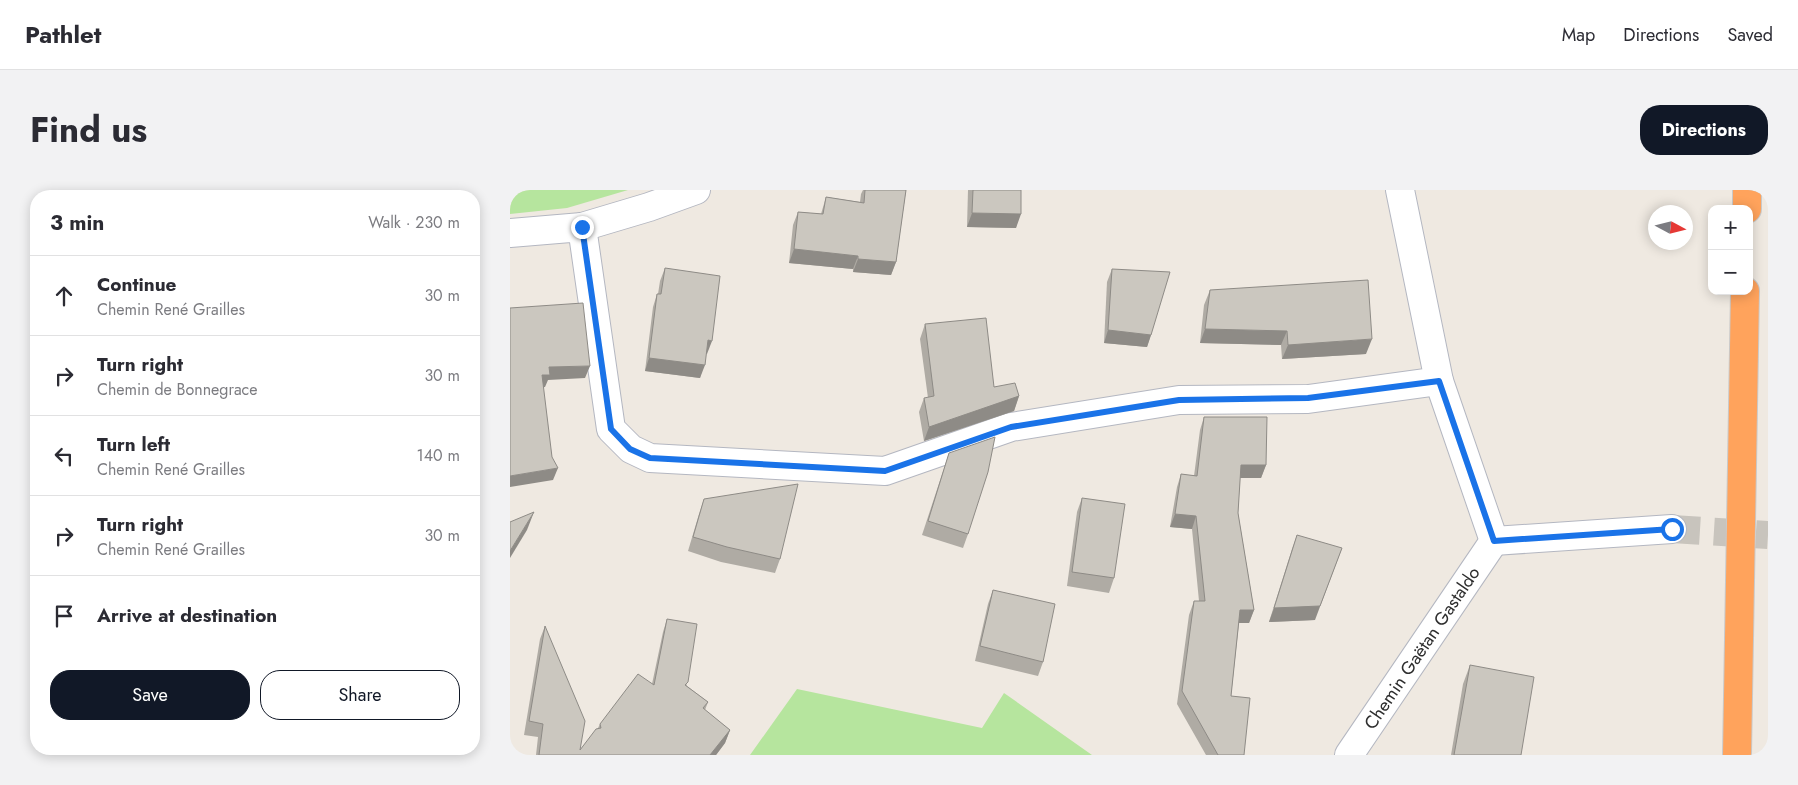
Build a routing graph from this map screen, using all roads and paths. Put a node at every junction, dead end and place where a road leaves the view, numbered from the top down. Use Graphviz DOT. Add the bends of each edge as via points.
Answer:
graph roads {
  1 [pos="696,190"];
  2 [pos="1400,190"];
  3 [pos="1747,190"];
  4 [pos="1747,205"];
  5 [pos="582,227"];
  6 [pos="510,234"];
  7 [pos="1745,295"];
  8 [pos="1439,381"];
  9 [pos="1672,529"];
  10 [pos="1494,541"];
  11 [pos="1349,755"];
  12 [pos="1737,755"];
  1 -- 5 [label="street"];
  2 -- 8 [label="street"];
  3 -- 4 [label="highway"];
  5 -- 6 [label="street"];
  5 -- 8 [label="street" via="611,429 630,449 650,458 885,471 1021,425 1179,400 1308,398"];
  7 -- 12 [label="highway"];
  8 -- 10 [label="street"];
  9 -- 10 [label="street"];
  10 -- 11 [label="street, Chemin Gaëtan Gastaldo"];
}
